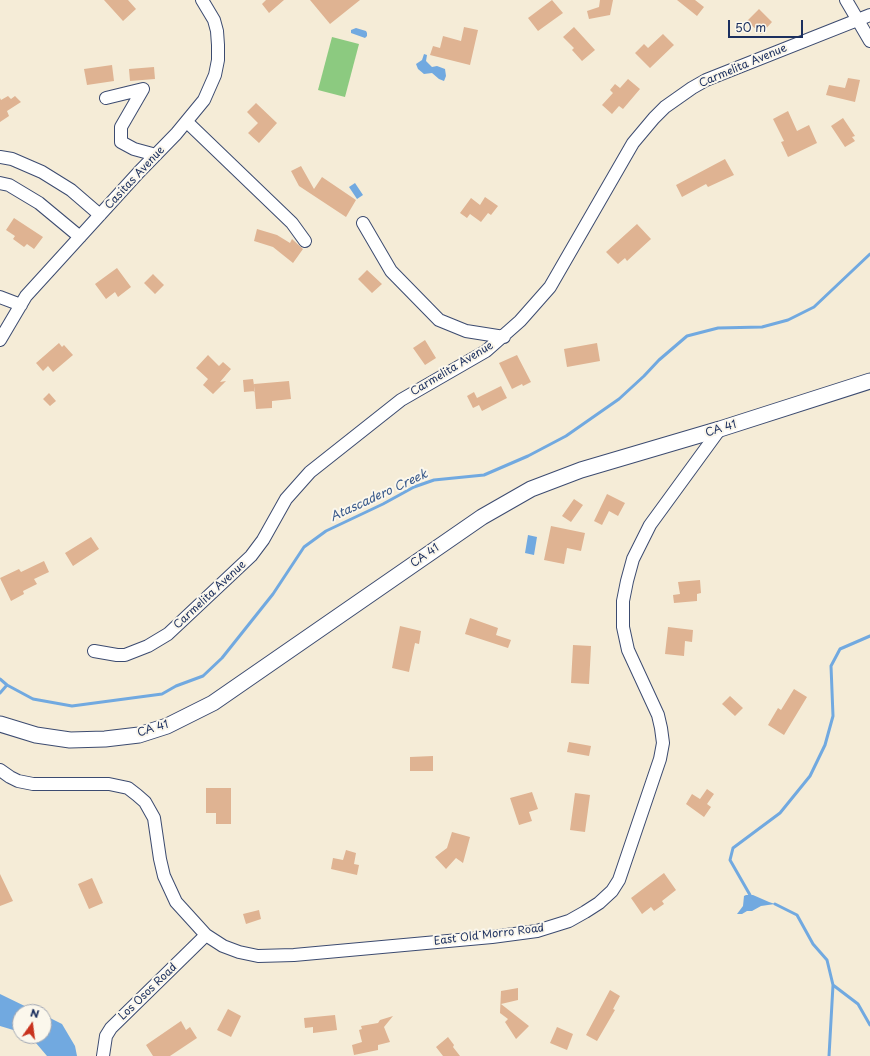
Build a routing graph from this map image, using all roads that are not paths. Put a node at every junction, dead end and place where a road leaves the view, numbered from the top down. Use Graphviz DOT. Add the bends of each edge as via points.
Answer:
graph roads {
  1 [pos="202,0"];
  2 [pos="846,0"];
  3 [pos="870,15"];
  4 [pos="858,20"];
  5 [pos="870,41"];
  6 [pos="106,98"];
  7 [pos="187,122"];
  8 [pos="156,155"];
  9 [pos="0,157"];
  10 [pos="0,183"];
  11 [pos="100,215"];
  12 [pos="363,223"];
  13 [pos="80,237"];
  14 [pos="305,241"];
  15 [pos="0,297"];
  16 [pos="21,305"];
  17 [pos="504,337"];
  18 [pos="0,340"];
  19 [pos="870,381"];
  20 [pos="720,429"];
  21 [pos="94,651"];
  22 [pos="0,724"];
  23 [pos="0,770"];
  24 [pos="206,935"];
  25 [pos="103,1056"];
  1 -- 7 [label="street, Casitas Avenue" via="214,20 217,31 218,60 215,75 204,100"];
  2 -- 4 [label="street"];
  3 -- 4 [label="street, Carmelita Avenue"];
  4 -- 5 [label="street"];
  4 -- 17 [label="street, Carmelita Avenue" via="706,80 665,107 633,144 550,287"];
  6 -- 8 [label="street" via="143,90 121,127 121,142 134,149"];
  7 -- 8 [label="street, Casitas Avenue"];
  7 -- 14 [label="street" via="292,223"];
  8 -- 11 [label="street, Casitas Avenue"];
  9 -- 11 [label="street" via="12,159 42,172 71,190"];
  10 -- 13 [label="street" via="9,185 39,203"];
  11 -- 13 [label="street, Casitas Avenue"];
  12 -- 17 [label="street" via="391,271 439,320 466,331"];
  13 -- 16 [label="street, Casitas Avenue" via="44,275"];
  15 -- 16 [label="street"];
  16 -- 18 [label="street, Casitas Avenue"];
  17 -- 21 [label="street, Carmelita Avenue" via="486,351 401,400 310,472 286,499 251,556 168,634 126,655"];
  19 -- 20 [label="main road, CA 41 / CA 41"];
  20 -- 22 [label="main road, CA 41 / CA 41" via="581,470 531,489 482,516 213,703 167,726 139,735 70,740 36,735"];
  20 -- 24 [label="street, East Old Morro Road" via="650,525 633,559 627,581 622,616 625,640 658,715 663,743 620,880 612,891 599,903 569,921 537,930 492,937 258,956 223,946"];
  23 -- 24 [label="street, East Old Morro Road" via="10,777 33,784 109,784 128,788 137,795 145,802 154,818 160,859 169,889 176,902"];
  24 -- 25 [label="street, Los Osos Road" via="111,1028 106,1036"];
}
